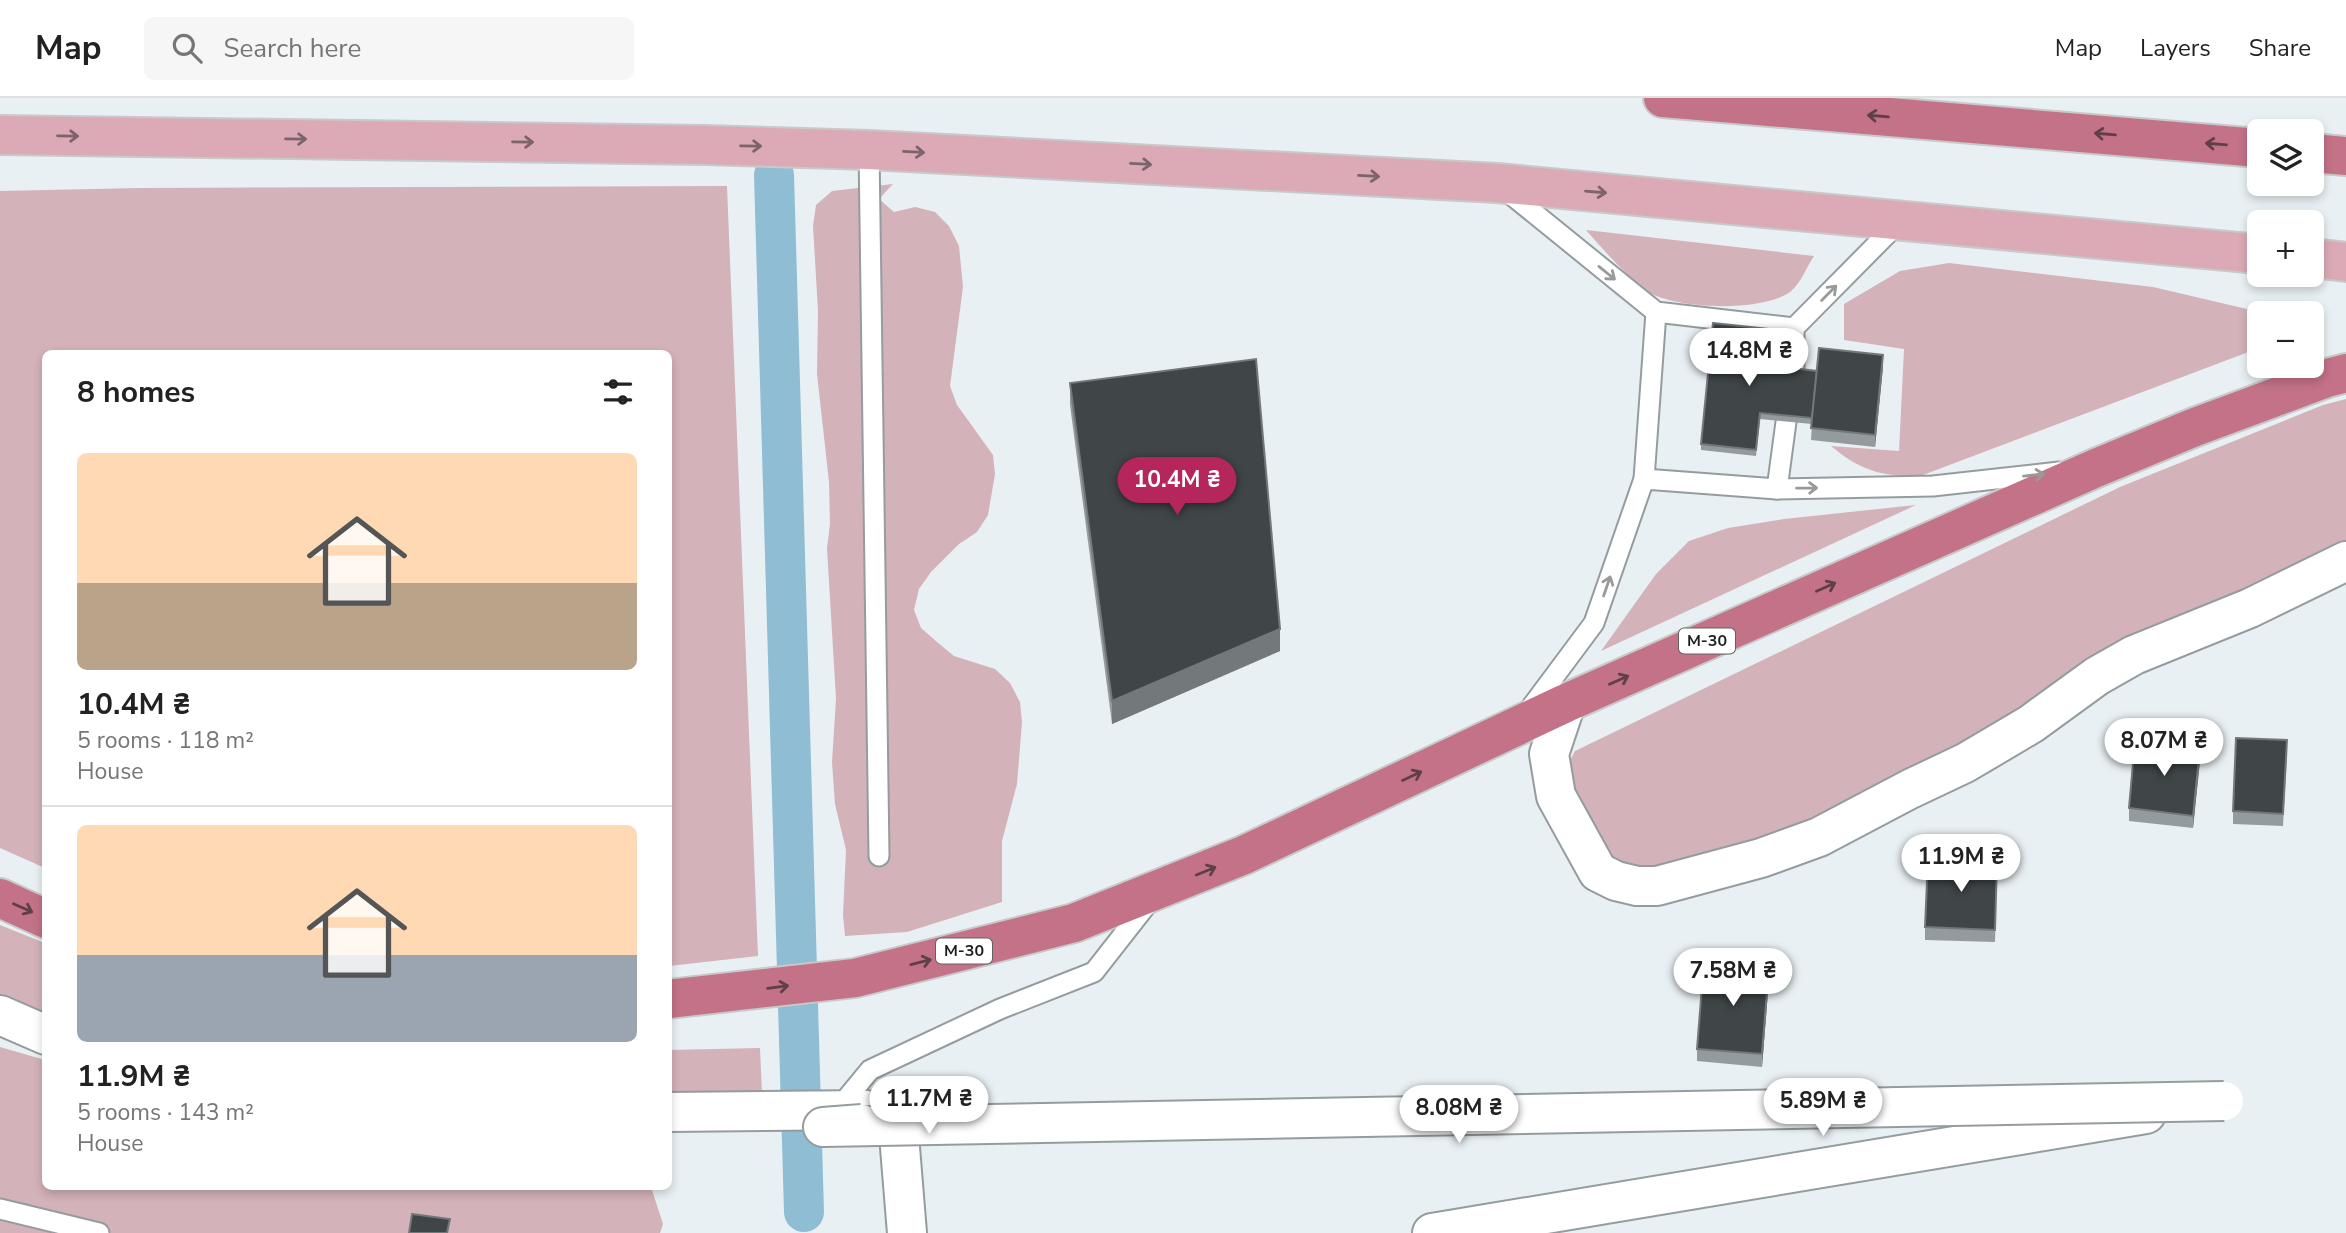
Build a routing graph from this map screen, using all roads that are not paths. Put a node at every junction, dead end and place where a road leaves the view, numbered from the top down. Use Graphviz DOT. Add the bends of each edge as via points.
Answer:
graph roads {
  1 [pos="1663,98"];
  2 [pos="0,135"];
  3 [pos="2247,147"];
  4 [pos="869,150"];
  5 [pos="2324,154"];
  6 [pos="2346,156"];
  7 [pos="1497,183"];
  8 [pos="1901,220"];
  9 [pos="2247,253"];
  10 [pos="2324,259"];
  11 [pos="2346,262"];
  12 [pos="1656,312"];
  13 [pos="1794,328"];
  14 [pos="2346,373"];
  15 [pos="1794,374"];
  16 [pos="1786,422"];
  17 [pos="2096,468"];
  18 [pos="1644,479"];
  19 [pos="1777,489"];
  20 [pos="2346,561"];
  21 [pos="1566,703"];
  22 [pos="1518,725"];
  23 [pos="878,856"];
  24 [pos="1158,890"];
  25 [pos="0,898"];
  26 [pos="42,917"];
  27 [pos="672,999"];
  28 [pos="0,1015"];
  29 [pos="42,1033"];
  30 [pos="2224,1101"];
  31 [pos="672,1112"];
  32 [pos="824,1127"];
  33 [pos="0,1209"];
  34 [pos="99,1233"];
  35 [pos="908,1233"];
  36 [pos="1432,1233"];
  3 -- 1 [label="highway, one-way"];
  2 -- 4 [label="main road, one-way"];
  4 -- 7 [label="main road, one-way"];
  4 -- 23 [label="lane"];
  5 -- 6 [label="highway"];
  7 -- 8 [label="main road, one-way"];
  7 -- 12 [label="lane, one-way"];
  8 -- 9 [label="main road"];
  13 -- 8 [label="lane, one-way"];
  10 -- 11 [label="main road"];
  12 -- 13 [label="lane"];
  12 -- 18 [label="lane"];
  13 -- 15 [label="lane"];
  14 -- 17 [label="highway, М-30" via="2195,426"];
  16 -- 19 [label="lane"];
  19 -- 17 [label="lane, one-way" via="1933,486"];
  21 -- 17 [label="highway, М-30, one-way"];
  18 -- 19 [label="lane"];
  22 -- 18 [label="lane, one-way" via="1594,623"];
  20 -- 21 [label="street" via="2250,608 2134,655 1965,764 1819,837 1719,871 1657,886 1637,886 1598,872 1556,796 1549,754"];
  21 -- 22 [label="highway, М-30"];
  24 -- 22 [label="highway, М-30, one-way" via="1244,855"];
  27 -- 24 [label="highway, М-30, one-way" via="855,978 1074,923"];
  24 -- 32 [label="lane" via="1094,972 1000,1009 870,1070"];
  25 -- 26 [label="highway, one-way"];
  28 -- 29 [label="street"];
  30 -- 31 [label="street"];
  30 -- 32 [label="street, bridge"];
  30 -- 36 [label="street"];
  32 -- 35 [label="street, bridge" via="898,1124"];
  33 -- 34 [label="lane"];
}
